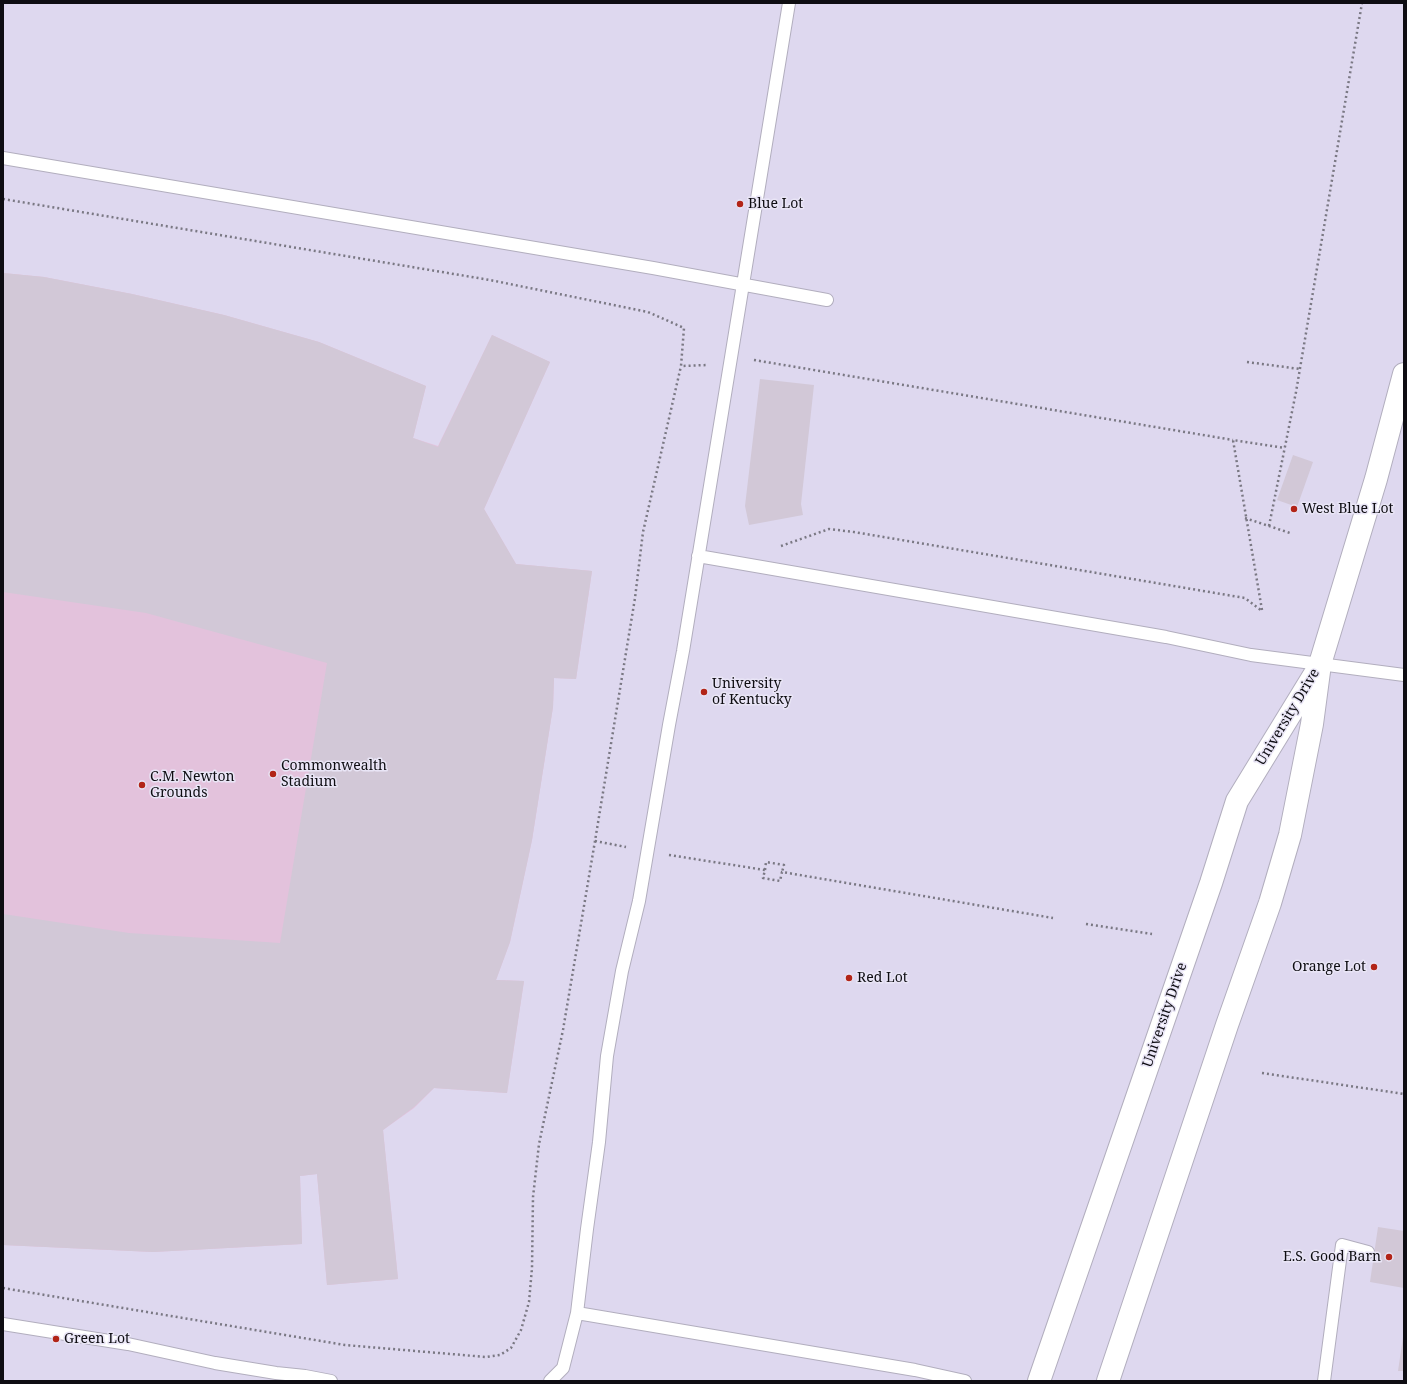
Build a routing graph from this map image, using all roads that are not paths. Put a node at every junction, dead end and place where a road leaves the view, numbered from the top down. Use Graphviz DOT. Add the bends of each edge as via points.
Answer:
graph roads {
  1 [pos="789,3"];
  2 [pos="3,158"];
  3 [pos="743,285"];
  4 [pos="827,300"];
  5 [pos="1404,374"];
  6 [pos="698,556"];
  7 [pos="1320,664"];
  8 [pos="1404,675"];
  9 [pos="1368,1252"];
  10 [pos="577,1314"];
  11 [pos="3,1324"];
  12 [pos="331,1381"];
  13 [pos="550,1381"];
  14 [pos="965,1381"];
  15 [pos="1039,1381"];
  16 [pos="1108,1381"];
  17 [pos="1324,1381"];
  1 -- 3 [label="lane"];
  2 -- 3 [label="lane"];
  3 -- 4 [label="lane"];
  3 -- 6 [label="lane"];
  5 -- 7 [label="street, University Drive" via="1376,479"];
  6 -- 7 [label="lane" via="1166,637 1251,655"];
  6 -- 10 [label="lane" via="639,901 622,971 607,1056"];
  7 -- 8 [label="lane"];
  7 -- 15 [label="street, University Drive" via="1237,800"];
  7 -- 16 [label="street, University Drive" via="1312,724 1290,835 1270,903"];
  9 -- 17 [label="lane" via="1342,1245"];
  10 -- 13 [label="lane" via="563,1368"];
  10 -- 14 [label="lane" via="915,1370"];
  11 -- 12 [label="lane" via="128,1344 215,1363"];
}
